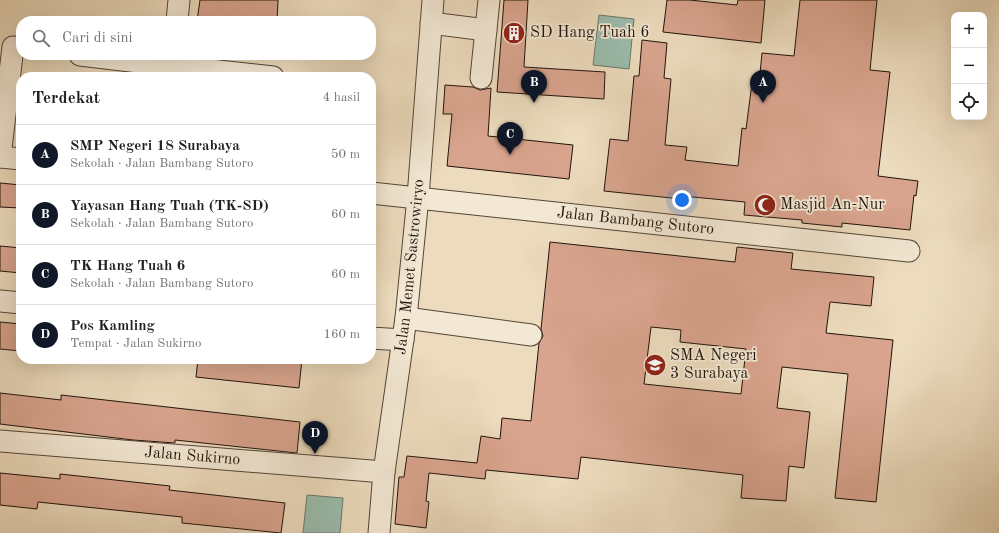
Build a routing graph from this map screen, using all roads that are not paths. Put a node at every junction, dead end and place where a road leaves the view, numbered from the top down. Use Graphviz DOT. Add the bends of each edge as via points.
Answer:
graph roads {
  1 [pos="179,0"];
  2 [pos="433,0"];
  3 [pos="489,0"];
  4 [pos="177,16"];
  5 [pos="431,23"];
  6 [pos="486,30"];
  7 [pos="11,47"];
  8 [pos="122,60"];
  9 [pos="173,66"];
  10 [pos="228,72"];
  11 [pos="481,78"];
  12 [pos="0,157"];
  13 [pos="16,159"];
  14 [pos="376,193"];
  15 [pos="418,197"];
  16 [pos="905,250"];
  17 [pos="0,301"];
  18 [pos="16,303"];
  19 [pos="406,318"];
  20 [pos="531,335"];
  21 [pos="376,338"];
  22 [pos="403,340"];
  23 [pos="0,441"];
  24 [pos="384,472"];
  25 [pos="379,533"];
  1 -- 4 [label="street"];
  2 -- 5 [label="street, Jalan Memet Sastrowiryo"];
  3 -- 6 [label="street"];
  5 -- 6 [label="street"];
  5 -- 15 [label="street, Jalan Memet Sastrowiryo"];
  6 -- 11 [label="street"];
  7 -- 12 [label="street"];
  8 -- 9 [label="street"];
  9 -- 10 [label="street"];
  12 -- 13 [label="street"];
  14 -- 15 [label="street, Jalan Bambang Sutoro"];
  15 -- 16 [label="street, Jalan Bambang Sutoro"];
  15 -- 19 [label="street, Jalan Memet Sastrowiryo"];
  17 -- 18 [label="street"];
  19 -- 20 [label="street"];
  19 -- 22 [label="street, Jalan Memet Sastrowiryo"];
  21 -- 22 [label="street"];
  22 -- 24 [label="street, Jalan Memet Sastrowiryo"];
  23 -- 24 [label="street, Jalan Sukirno"];
  24 -- 25 [label="street, Jalan Memet Sastrowiryo"];
}
